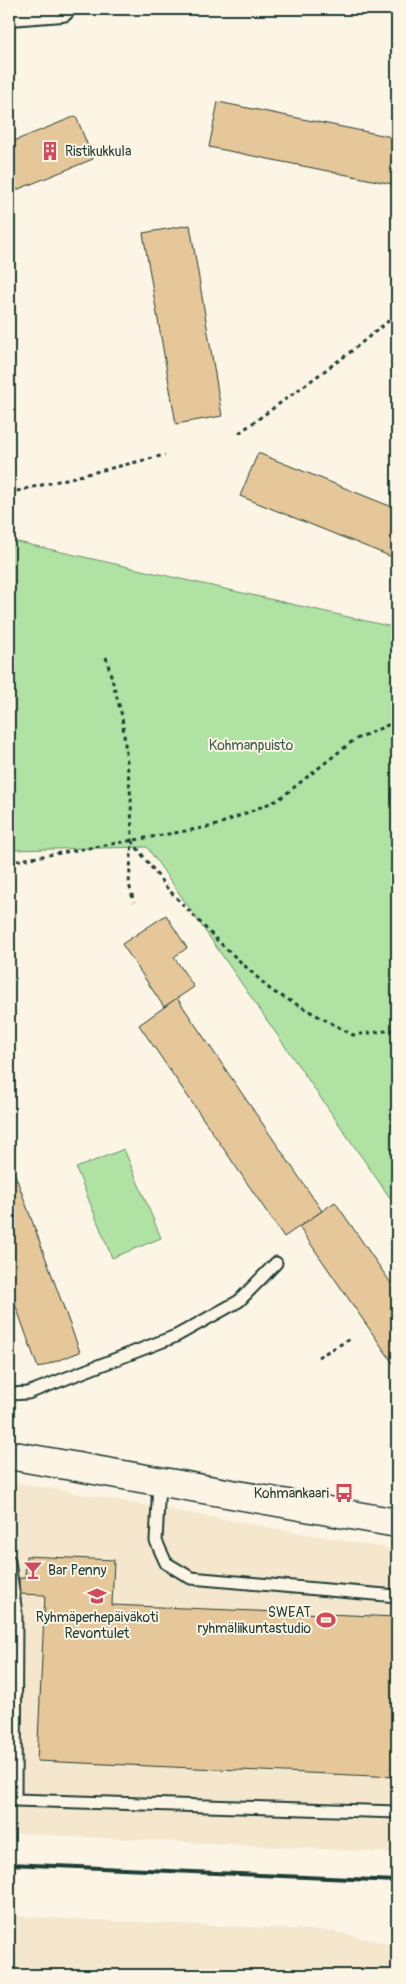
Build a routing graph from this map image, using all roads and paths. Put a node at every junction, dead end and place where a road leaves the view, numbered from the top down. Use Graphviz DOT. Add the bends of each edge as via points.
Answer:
graph roads {
  1 [pos="62,9"];
  2 [pos="9,13"];
  3 [pos="397,314"];
  4 [pos="239,433"];
  5 [pos="165,455"];
  6 [pos="9,493"];
  7 [pos="106,657"];
  8 [pos="397,724"];
  9 [pos="132,841"];
  10 [pos="9,862"];
  11 [pos="134,902"];
  12 [pos="397,1026"];
  13 [pos="276,1263"];
  14 [pos="352,1338"];
  15 [pos="318,1358"];
  16 [pos="9,1394"];
  17 [pos="9,1455"];
  18 [pos="159,1482"];
  19 [pos="397,1523"];
  20 [pos="9,1561"];
  21 [pos="397,1596"];
  22 [pos="397,1812"];
  1 -- 2 [label="street"];
  3 -- 4 [label="path"];
  5 -- 6 [label="path"];
  7 -- 9 [label="path" via="122,716"];
  8 -- 9 [label="path" via="354,740 278,800 214,826"];
  9 -- 10 [label="path"];
  9 -- 11 [label="path" via="129,884"];
  9 -- 12 [label="path" via="166,887 272,991 353,1035 394,1030"];
  13 -- 16 [label="lane" via="238,1301 176,1336 28,1394"];
  14 -- 15 [label="path"];
  17 -- 18 [label="street"];
  18 -- 19 [label="street"];
  18 -- 21 [label="lane" via="156,1541 166,1563 191,1578"];
  20 -- 22 [label="lane" via="16,1614 15,1800"];
}
